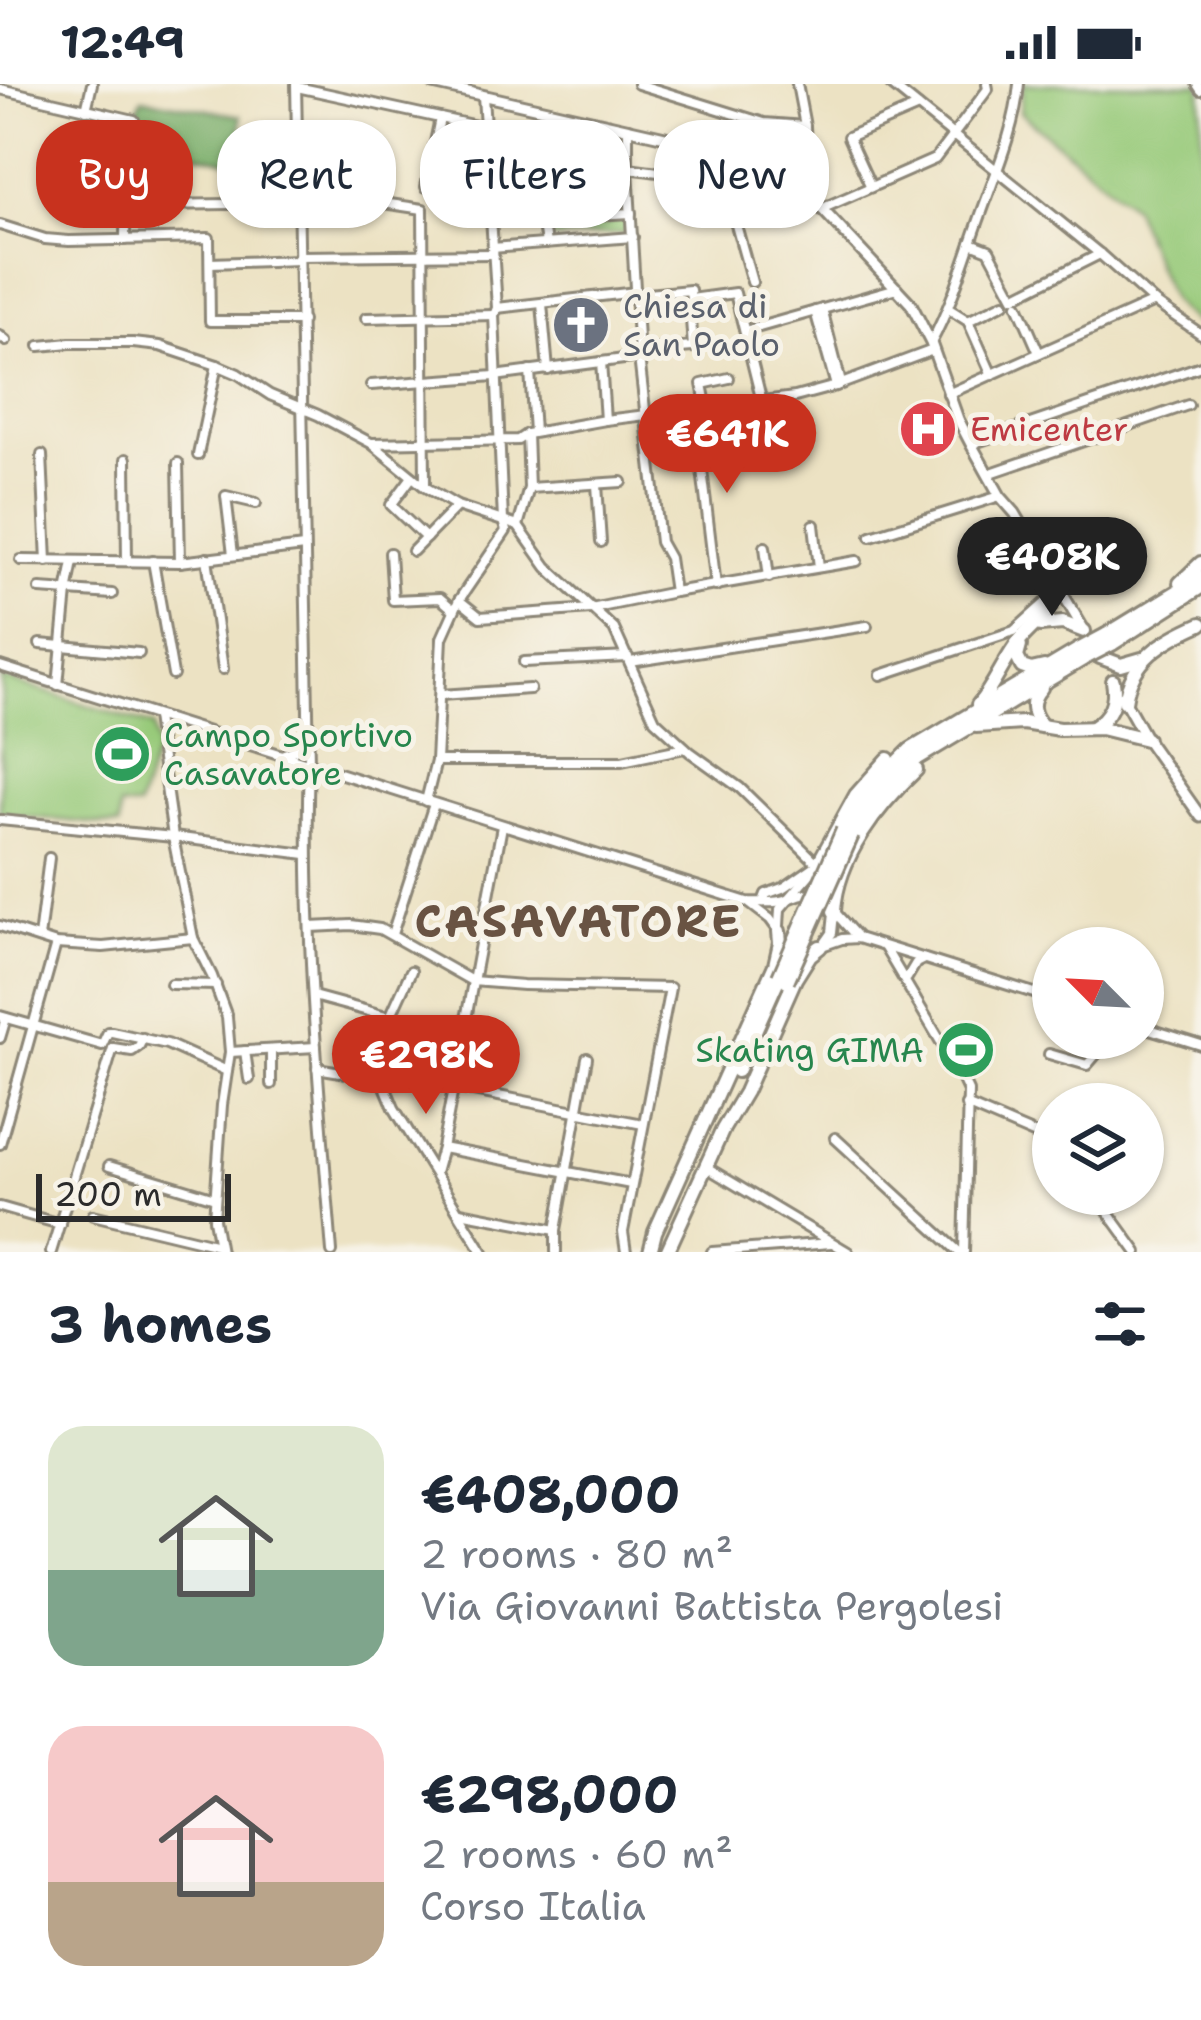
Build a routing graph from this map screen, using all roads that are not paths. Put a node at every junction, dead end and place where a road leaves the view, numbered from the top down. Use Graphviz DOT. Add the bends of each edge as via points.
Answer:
graph roads {
  1 [pos="92,84"];
  2 [pos="433,84"];
  3 [pos="638,84"];
  4 [pos="797,84"];
  5 [pos="890,84"];
  6 [pos="987,84"];
  7 [pos="1019,84"];
  8 [pos="296,85"];
  9 [pos="902,88"];
  10 [pos="0,89"];
  11 [pos="483,96"];
  12 [pos="919,107"];
  13 [pos="86,110"];
  14 [pos="440,118"];
  15 [pos="297,120"];
  16 [pos="449,120"];
  17 [pos="484,120"];
  18 [pos="592,120"];
  19 [pos="754,120"];
  20 [pos="804,120"];
  21 [pos="952,134"];
  22 [pos="997,170"];
  23 [pos="871,187"];
  24 [pos="630,198"];
  25 [pos="396,204"];
  26 [pos="829,205"];
  27 [pos="631,213"];
  28 [pos="829,217"];
  29 [pos="0,225"];
  30 [pos="298,228"];
  31 [pos="491,228"];
  32 [pos="544,228"];
  33 [pos="737,228"];
  34 [pos="633,237"];
  35 [pos="125,240"];
  36 [pos="971,243"];
  37 [pos="546,244"];
  38 [pos="492,251"];
  39 [pos="422,253"];
  40 [pos="1100,254"];
  41 [pos="299,258"];
  42 [pos="210,263"];
  43 [pos="752,282"];
  44 [pos="898,287"];
  45 [pos="636,294"];
  46 [pos="1154,302"];
  47 [pos="1004,303"];
  48 [pos="542,304"];
  49 [pos="1018,305"];
  50 [pos="690,306"];
  51 [pos="949,309"];
  52 [pos="818,310"];
  53 [pos="496,312"];
  54 [pos="422,316"];
  55 [pos="366,318"];
  56 [pos="302,321"];
  57 [pos="968,321"];
  58 [pos="745,331"];
  59 [pos="1201,334"];
  60 [pos="40,346"];
  61 [pos="932,346"];
  62 [pos="1039,353"];
  63 [pos="639,354"];
  64 [pos="601,362"];
  65 [pos="217,365"];
  66 [pos="1201,366"];
  67 [pos="548,370"];
  68 [pos="530,371"];
  69 [pos="992,375"];
  70 [pos="495,376"];
  71 [pos="729,378"];
  72 [pos="422,382"];
  73 [pos="371,385"];
  74 [pos="838,385"];
  75 [pos="948,394"];
  76 [pos="762,402"];
  77 [pos="1188,405"];
  78 [pos="303,409"];
  79 [pos="706,409"];
  80 [pos="695,412"];
  81 [pos="644,418"];
  82 [pos="605,420"];
  83 [pos="530,433"];
  84 [pos="498,440"];
  85 [pos="424,442"];
  86 [pos="371,443"];
  87 [pos="971,444"];
  88 [pos="42,454"];
  89 [pos="198,454"];
  90 [pos="126,459"];
  91 [pos="178,463"];
  92 [pos="988,473"];
  93 [pos="412,477"];
  94 [pos="622,482"];
  95 [pos="597,485"];
  96 [pos="425,487"];
  97 [pos="529,488"];
  98 [pos="1000,496"];
  99 [pos="256,503"];
  100 [pos="457,506"];
  101 [pos="503,521"];
  102 [pos="814,525"];
  103 [pos="518,526"];
  104 [pos="871,536"];
  105 [pos="426,538"];
  106 [pos="601,542"];
  107 [pos="304,547"];
  108 [pos="765,547"];
  109 [pos="413,551"];
  110 [pos="390,554"];
  111 [pos="233,555"];
  112 [pos="207,559"];
  113 [pos="21,560"];
  114 [pos="46,561"];
  115 [pos="127,561"];
  116 [pos="153,561"];
  117 [pos="857,561"];
  118 [pos="73,562"];
  119 [pos="180,562"];
  120 [pos="1201,563"];
  121 [pos="819,567"];
  122 [pos="1053,575"];
  123 [pos="769,577"];
  124 [pos="1201,577"];
  125 [pos="716,586"];
  126 [pos="1201,587"];
  127 [pos="40,590"];
  128 [pos="67,592"];
  129 [pos="674,592"];
  130 [pos="112,594"];
  131 [pos="1053,596"];
  132 [pos="457,605"];
  133 [pos="590,609"];
  134 [pos="1150,609"];
  135 [pos="1201,623"];
  136 [pos="1039,625"];
  137 [pos="868,626"];
  138 [pos="1084,631"];
  139 [pos="1027,634"];
  140 [pos="1109,639"];
  141 [pos="40,644"];
  142 [pos="62,647"];
  143 [pos="139,652"];
  144 [pos="1100,657"];
  145 [pos="1143,658"];
  146 [pos="629,659"];
  147 [pos="524,662"];
  148 [pos="0,666"];
  149 [pos="1062,666"];
  150 [pos="223,669"];
  151 [pos="173,675"];
  152 [pos="881,675"];
  153 [pos="1113,681"];
  154 [pos="58,685"];
  155 [pos="530,689"];
  156 [pos="440,695"];
  157 [pos="1126,702"];
  158 [pos="156,717"];
  159 [pos="969,720"];
  160 [pos="1042,726"];
  161 [pos="1091,728"];
  162 [pos="308,731"];
  163 [pos="943,736"];
  164 [pos="1146,739"];
  165 [pos="685,748"];
  166 [pos="282,755"];
  167 [pos="436,761"];
  168 [pos="309,764"];
  169 [pos="430,802"];
  170 [pos="1201,817"];
  171 [pos="0,820"];
  172 [pos="502,826"];
  173 [pos="173,837"];
  174 [pos="306,854"];
  175 [pos="49,858"];
  176 [pos="818,864"];
  177 [pos="787,899"];
  178 [pos="747,902"];
  179 [pos="763,902"];
  180 [pos="834,911"];
  181 [pos="0,926"];
  182 [pos="311,927"];
  183 [pos="779,931"];
  184 [pos="392,934"];
  185 [pos="39,938"];
  186 [pos="193,938"];
  187 [pos="858,938"];
  188 [pos="56,944"];
  189 [pos="820,946"];
  190 [pos="885,946"];
  191 [pos="903,952"];
  192 [pos="924,959"];
  193 [pos="411,970"];
  194 [pos="472,981"];
  195 [pos="907,981"];
  196 [pos="171,984"];
  197 [pos="216,986"];
  198 [pos="1032,992"];
  199 [pos="314,996"];
  200 [pos="3,1017"];
  201 [pos="390,1017"];
  202 [pos="33,1026"];
  203 [pos="1164,1034"];
  204 [pos="0,1038"];
  205 [pos="143,1038"];
  206 [pos="102,1045"];
  207 [pos="1201,1045"];
  208 [pos="113,1048"];
  209 [pos="316,1048"];
  210 [pos="244,1051"];
  211 [pos="230,1052"];
  212 [pos="271,1052"];
  213 [pos="587,1058"];
  214 [pos="317,1068"];
  215 [pos="227,1071"];
  216 [pos="454,1076"];
  217 [pos="249,1079"];
  218 [pos="382,1079"];
  219 [pos="271,1084"];
  220 [pos="452,1088"];
  221 [pos="0,1101"];
  222 [pos="12,1104"];
  223 [pos="966,1105"];
  224 [pos="577,1110"];
  225 [pos="643,1124"];
  226 [pos="717,1128"];
  227 [pos="1032,1133"];
  228 [pos="835,1138"];
  229 [pos="0,1144"];
  230 [pos="442,1148"];
  231 [pos="109,1166"];
  232 [pos="706,1167"];
  233 [pos="566,1172"];
  234 [pos="435,1173"];
  235 [pos="632,1184"];
  236 [pos="215,1198"];
  237 [pos="0,1207"];
  238 [pos="458,1211"];
  239 [pos="93,1215"];
  240 [pos="1110,1215"];
  241 [pos="60,1224"];
  242 [pos="556,1230"];
  243 [pos="832,1243"];
  244 [pos="671,1247"];
  245 [pos="219,1248"];
  246 [pos="51,1252"];
  247 [pos="332,1252"];
  248 [pos="483,1252"];
  249 [pos="556,1252"];
  250 [pos="626,1252"];
  251 [pos="652,1252"];
  252 [pos="712,1252"];
  253 [pos="848,1252"];
  254 [pos="962,1252"];
  255 [pos="1137,1252"];
  1 -- 13 [label="street"];
  2 -- 11 [label="main road"];
  3 -- 19 [label="street"];
  4 -- 20 [label="street"];
  5 -- 9 [label="street"];
  6 -- 21 [label="street"];
  7 -- 22 [label="street"];
  8 -- 14 [label="street"];
  8 -- 15 [label="street"];
  9 -- 12 [label="street"];
  10 -- 13 [label="street"];
  11 -- 17 [label="street"];
  11 -- 18 [label="main road"];
  12 -- 21 [label="street"];
  12 -- 23 [label="street" via="848,137"];
  13 -- 35 [label="street" via="134,120"];
  14 -- 16 [label="street"];
  21 -- 22 [label="street"];
  21 -- 23 [label="street" via="935,159"];
  22 -- 36 [label="street"];
  22 -- 40 [label="street"];
  23 -- 26 [label="street"];
  24 -- 27 [label="street"];
  25 -- 39 [label="street" via="423,208"];
  27 -- 34 [label="street"];
  28 -- 44 [label="main road"];
  29 -- 35 [label="street" via="45,239"];
  30 -- 41 [label="street"];
  31 -- 38 [label="street"];
  32 -- 37 [label="street"];
  33 -- 43 [label="street"];
  34 -- 37 [label="street"];
  34 -- 45 [label="street"];
  35 -- 42 [label="street" via="209,238"];
  36 -- 40 [label="street" via="989,250 1014,297"];
  36 -- 51 [label="street"];
  37 -- 38 [label="street"];
  38 -- 39 [label="street"];
  38 -- 53 [label="street"];
  39 -- 41 [label="street"];
  39 -- 54 [label="street"];
  40 -- 46 [label="street"];
  41 -- 42 [label="street"];
  41 -- 56 [label="street"];
  42 -- 56 [label="street" via="210,321"];
  44 -- 52 [label="street"];
  44 -- 61 [label="main road"];
  45 -- 48 [label="street"];
  45 -- 58 [label="street" via="735,293"];
  45 -- 63 [label="street"];
  46 -- 59 [label="street"];
  46 -- 62 [label="street"];
  47 -- 57 [label="street"];
  48 -- 53 [label="street"];
  48 -- 67 [label="street"];
  49 -- 62 [label="street"];
  50 -- 63 [label="street" via="693,347"];
  51 -- 57 [label="street"];
  51 -- 61 [label="street"];
  52 -- 58 [label="street"];
  52 -- 74 [label="street"];
  53 -- 54 [label="street"];
  53 -- 70 [label="street"];
  54 -- 55 [label="street"];
  54 -- 72 [label="street"];
  56 -- 78 [label="street"];
  57 -- 69 [label="street"];
  58 -- 76 [label="street"];
  60 -- 65 [label="street" via="133,343"];
  61 -- 74 [label="street"];
  61 -- 75 [label="main road"];
  62 -- 69 [label="street"];
  63 -- 64 [label="street"];
  63 -- 81 [label="street"];
  64 -- 67 [label="street"];
  64 -- 82 [label="street"];
  65 -- 78 [label="street"];
  65 -- 89 [label="street"];
  66 -- 87 [label="street"];
  67 -- 68 [label="street"];
  68 -- 70 [label="street"];
  68 -- 83 [label="street"];
  69 -- 75 [label="street"];
  70 -- 72 [label="street"];
  70 -- 84 [label="street"];
  71 -- 79 [label="street" via="702,384"];
  72 -- 73 [label="street"];
  72 -- 85 [label="street"];
  74 -- 76 [label="street"];
  75 -- 87 [label="main road"];
  76 -- 79 [label="street"];
  77 -- 92 [label="street"];
  78 -- 86 [label="street"];
  78 -- 107 [label="street"];
  79 -- 80 [label="street"];
  80 -- 81 [label="street"];
  80 -- 125 [label="street"];
  81 -- 82 [label="street"];
  81 -- 129 [label="street"];
  82 -- 83 [label="street"];
  83 -- 84 [label="street"];
  83 -- 97 [label="street"];
  84 -- 85 [label="street"];
  84 -- 101 [label="street"];
  85 -- 86 [label="street"];
  85 -- 96 [label="street"];
  86 -- 93 [label="street"];
  87 -- 92 [label="main road"];
  88 -- 114 [label="street"];
  90 -- 115 [label="street"];
  91 -- 119 [label="street"];
  92 -- 98 [label="main road"];
  93 -- 96 [label="street"];
  93 -- 105 [label="street" via="391,505"];
  94 -- 95 [label="street"];
  95 -- 97 [label="street"];
  95 -- 106 [label="street"];
  96 -- 100 [label="street"];
  97 -- 103 [label="street"];
  98 -- 104 [label="street"];
  98 -- 122 [label="main road"];
  99 -- 111 [label="street" via="226,496"];
  100 -- 101 [label="street"];
  100 -- 105 [label="street"];
  101 -- 103 [label="street"];
  101 -- 132 [label="street" via="506,531"];
  102 -- 121 [label="street"];
  103 -- 133 [label="street"];
  105 -- 109 [label="street"];
  107 -- 111 [label="street"];
  107 -- 162 [label="street"];
  108 -- 123 [label="street"];
  110 -- 132 [label="street" via="393,600"];
  111 -- 112 [label="street"];
  112 -- 119 [label="street"];
  112 -- 150 [label="street"];
  113 -- 114 [label="street"];
  114 -- 118 [label="street"];
  115 -- 116 [label="street"];
  115 -- 118 [label="street"];
  116 -- 119 [label="street"];
  116 -- 151 [label="street"];
  117 -- 121 [label="street"];
  118 -- 128 [label="street"];
  120 -- 134 [label="highway"];
  121 -- 123 [label="street"];
  122 -- 131 [label="highway"];
  122 -- 138 [label="main road"];
  123 -- 125 [label="street"];
  124 -- 134 [label="highway"];
  125 -- 129 [label="street"];
  126 -- 140 [label="highway"];
  127 -- 128 [label="street"];
  128 -- 130 [label="street"];
  128 -- 142 [label="street"];
  129 -- 133 [label="street"];
  131 -- 136 [label="highway"];
  131 -- 152 [label="street" via="1014,631"];
  132 -- 133 [label="street" via="480,617"];
  132 -- 156 [label="street" via="442,638"];
  133 -- 146 [label="street" via="614,629"];
  134 -- 140 [label="highway"];
  135 -- 145 [label="highway"];
  136 -- 138 [label="highway"];
  136 -- 139 [label="highway"];
  137 -- 146 [label="street"];
  138 -- 144 [label="main road"];
  139 -- 149 [label="highway" via="1017,657 1022,667"];
  139 -- 159 [label="highway"];
  140 -- 149 [label="highway, bridge"];
  141 -- 142 [label="street"];
  142 -- 143 [label="street"];
  142 -- 154 [label="street"];
  144 -- 145 [label="highway" via="1121,665"];
  144 -- 153 [label="main road"];
  145 -- 157 [label="highway"];
  146 -- 147 [label="street"];
  146 -- 165 [label="street" via="655,720"];
  148 -- 154 [label="street"];
  149 -- 159 [label="highway"];
  149 -- 160 [label="highway" via="1033,698"];
  153 -- 157 [label="main road"];
  153 -- 161 [label="highway" via="1115,702"];
  154 -- 158 [label="street"];
  155 -- 156 [label="street"];
  156 -- 167 [label="street"];
  157 -- 164 [label="main road"];
  158 -- 166 [label="street"];
  158 -- 173 [label="street"];
  159 -- 160 [label="highway"];
  159 -- 163 [label="highway"];
  160 -- 161 [label="highway"];
  161 -- 164 [label="highway"];
  162 -- 166 [label="street"];
  162 -- 168 [label="street"];
  163 -- 176 [label="highway" via="895,754 870,777"];
  163 -- 180 [label="highway" via="871,821 838,884"];
  163 -- 226 [label="highway, bridge" via="888,770 848,833"];
  164 -- 170 [label="main road"];
  165 -- 167 [label="street" via="622,760"];
  165 -- 176 [label="street" via="740,788"];
  166 -- 168 [label="street"];
  167 -- 169 [label="street"];
  168 -- 169 [label="street"];
  168 -- 174 [label="street"];
  169 -- 172 [label="street"];
  169 -- 184 [label="street"];
  171 -- 173 [label="street"];
  172 -- 178 [label="street"];
  172 -- 194 [label="street"];
  173 -- 174 [label="street"];
  173 -- 186 [label="street"];
  174 -- 182 [label="street"];
  175 -- 185 [label="street"];
  176 -- 177 [label="street"];
  176 -- 179 [label="street"];
  177 -- 179 [label="street"];
  177 -- 180 [label="street" via="808,892"];
  177 -- 183 [label="street"];
  178 -- 179 [label="street"];
  178 -- 183 [label="street"];
  180 -- 187 [label="street"];
  180 -- 189 [label="street" via="832,934"];
  181 -- 185 [label="street"];
  182 -- 184 [label="street"];
  182 -- 199 [label="street"];
  183 -- 189 [label="street" via="794,947"];
  183 -- 251 [label="highway" via="775,965"];
  184 -- 194 [label="street"];
  185 -- 188 [label="street"];
  186 -- 188 [label="street"];
  186 -- 197 [label="street"];
  187 -- 189 [label="street"];
  187 -- 190 [label="street"];
  188 -- 202 [label="street"];
  189 -- 226 [label="highway" via="795,980 745,1092"];
  190 -- 191 [label="street"];
  190 -- 195 [label="street"];
  191 -- 192 [label="street"];
  191 -- 195 [label="street"];
  192 -- 195 [label="street"];
  192 -- 198 [label="street"];
  193 -- 201 [label="street"];
  194 -- 216 [label="street"];
  194 -- 225 [label="street" via="670,988"];
  195 -- 223 [label="street" via="968,1090"];
  196 -- 197 [label="street"];
  197 -- 211 [label="street"];
  199 -- 201 [label="street"];
  199 -- 209 [label="street"];
  200 -- 202 [label="street"];
  200 -- 204 [label="street"];
  201 -- 218 [label="street"];
  202 -- 206 [label="street"];
  202 -- 222 [label="street"];
  203 -- 207 [label="street"];
  205 -- 206 [label="street" via="108,1032"];
  205 -- 208 [label="street" via="132,1051"];
  205 -- 215 [label="street"];
  206 -- 208 [label="street"];
  208 -- 241 [label="street"];
  209 -- 212 [label="street"];
  209 -- 214 [label="street"];
  210 -- 211 [label="street"];
  210 -- 212 [label="street"];
  210 -- 217 [label="street"];
  211 -- 215 [label="street"];
  212 -- 219 [label="street"];
  213 -- 224 [label="street"];
  214 -- 218 [label="street"];
  214 -- 247 [label="street"];
  215 -- 236 [label="street"];
  216 -- 218 [label="street" via="410,1071"];
  216 -- 220 [label="street"];
  218 -- 234 [label="street"];
  220 -- 224 [label="street"];
  220 -- 230 [label="street"];
  221 -- 222 [label="street"];
  222 -- 229 [label="street"];
  223 -- 227 [label="street"];
  223 -- 254 [label="street"];
  224 -- 225 [label="street"];
  224 -- 233 [label="street"];
  225 -- 235 [label="street"];
  226 -- 232 [label="highway"];
  226 -- 251 [label="highway"];
  228 -- 254 [label="street"];
  230 -- 233 [label="street"];
  230 -- 234 [label="street"];
  231 -- 236 [label="street"];
  232 -- 243 [label="street"];
  232 -- 244 [label="highway"];
  233 -- 235 [label="street"];
  233 -- 242 [label="street"];
  234 -- 238 [label="street"];
  235 -- 250 [label="street"];
  236 -- 245 [label="street"];
  237 -- 241 [label="street"];
  238 -- 242 [label="street"];
  238 -- 248 [label="street"];
  239 -- 245 [label="street"];
  240 -- 255 [label="street"];
  241 -- 246 [label="street"];
  242 -- 249 [label="street"];
  243 -- 252 [label="street"];
  243 -- 253 [label="street"];
}
